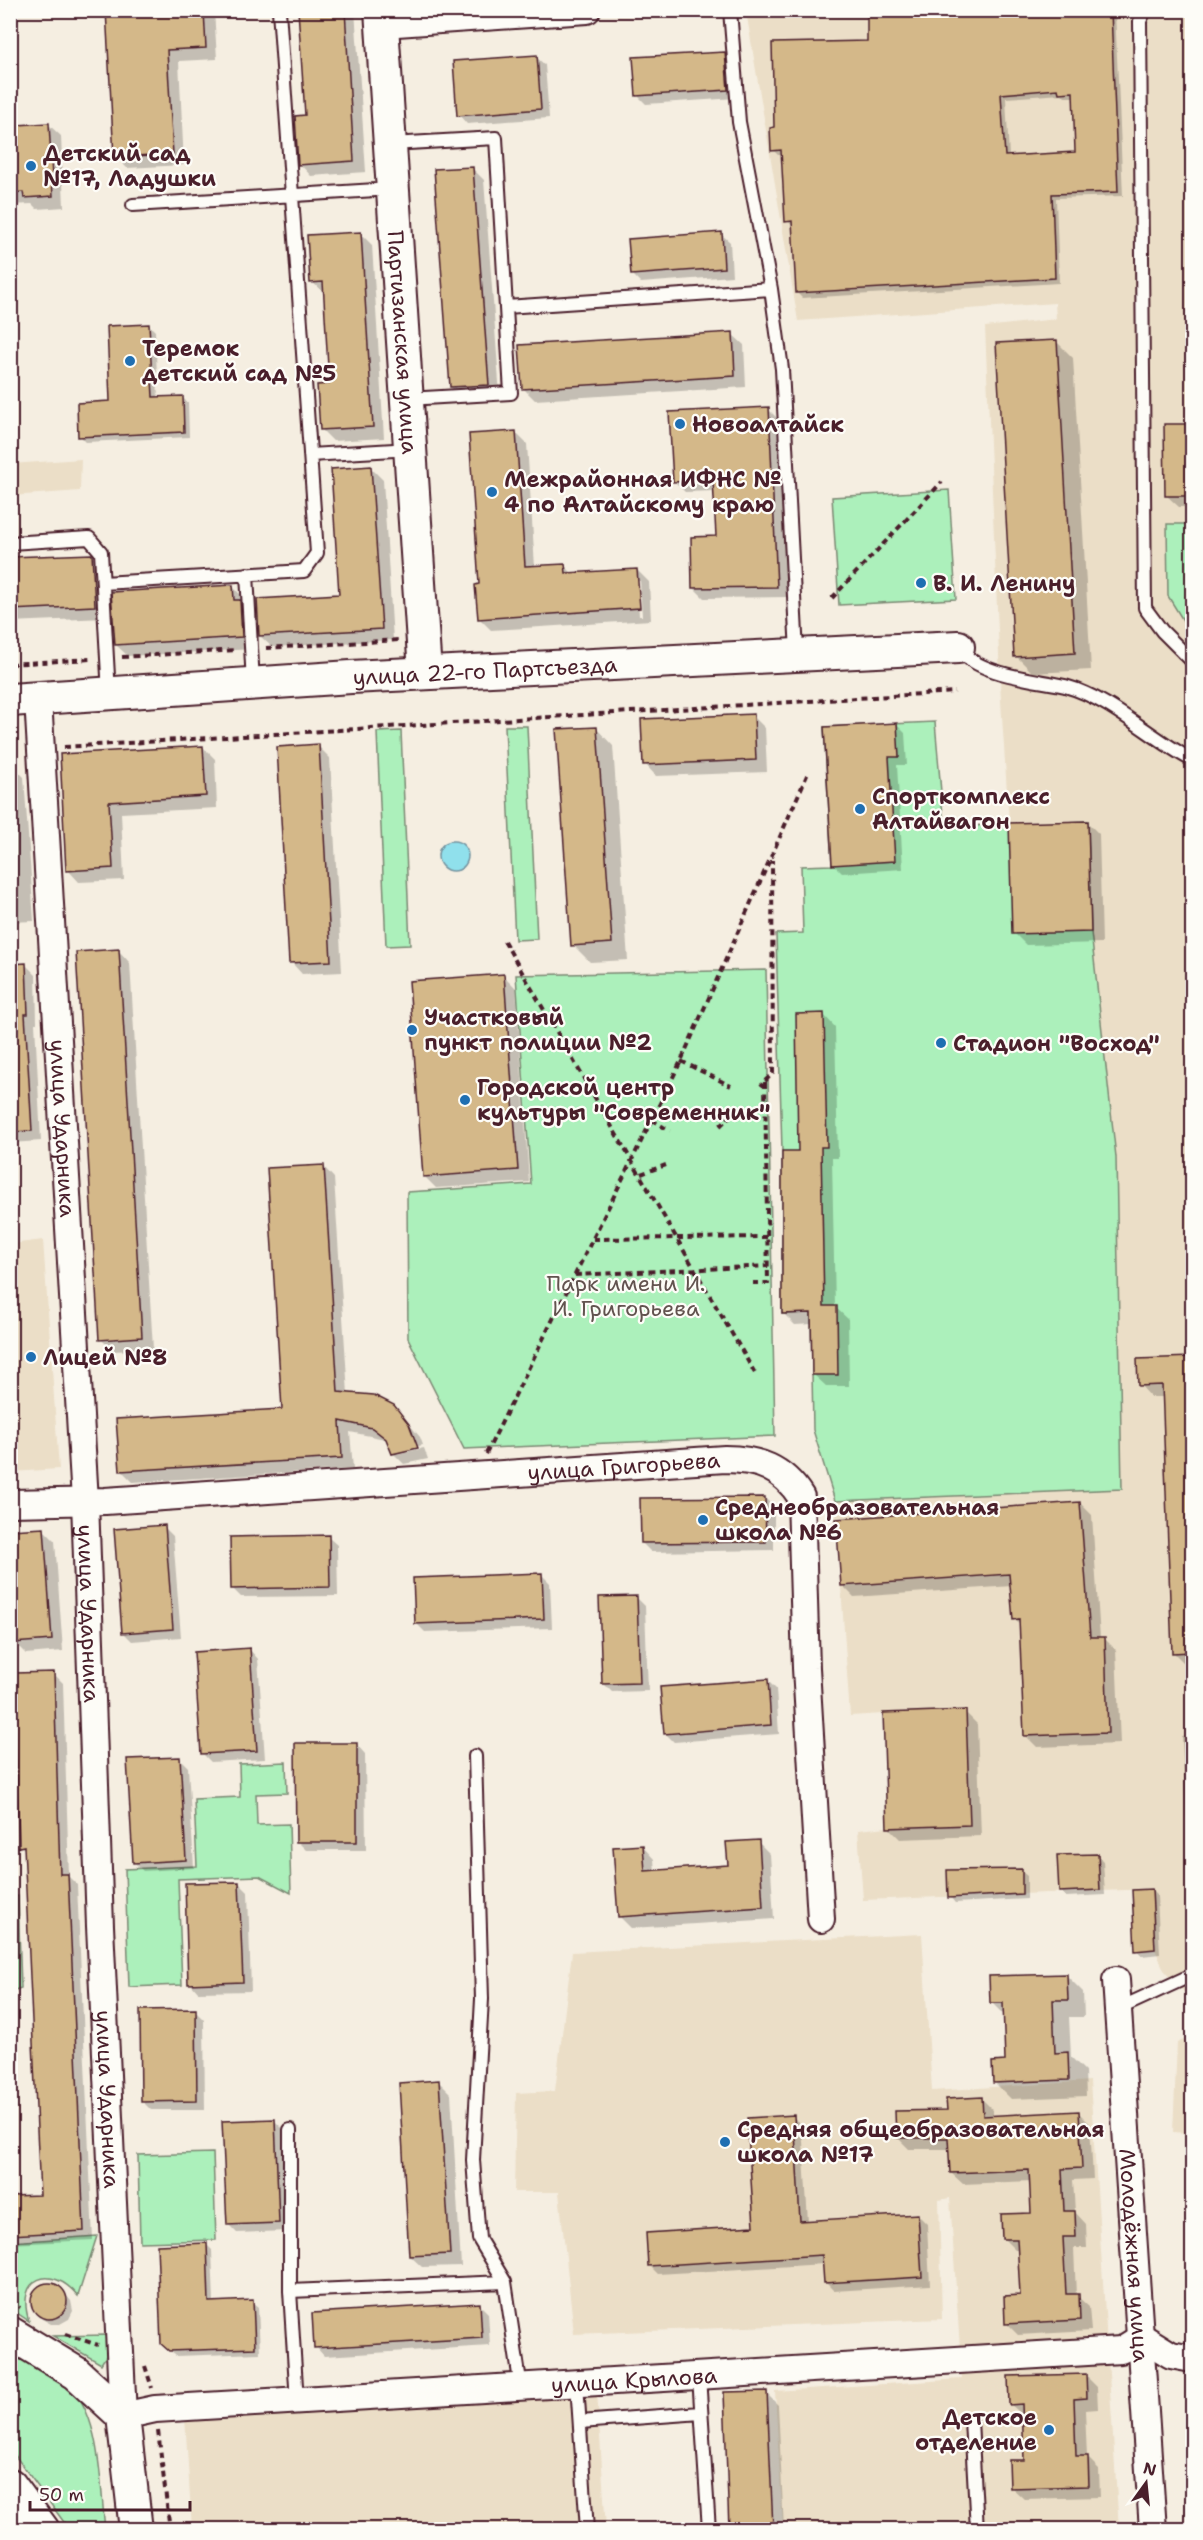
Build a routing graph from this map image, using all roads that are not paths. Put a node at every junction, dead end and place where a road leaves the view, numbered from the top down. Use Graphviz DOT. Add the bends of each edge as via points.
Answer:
graph roads {
  1 [pos="279,10"];
  2 [pos="587,10"];
  3 [pos="730,10"];
  4 [pos="1146,10"];
  5 [pos="382,17"];
  6 [pos="390,144"];
  7 [pos="393,189"];
  8 [pos="292,195"];
  9 [pos="133,205"];
  10 [pos="771,289"];
  11 [pos="506,307"];
  12 [pos="407,399"];
  13 [pos="411,449"];
  14 [pos="310,455"];
  15 [pos="10,543"];
  16 [pos="247,574"];
  17 [pos="103,583"];
  18 [pos="958,647"];
  19 [pos="797,654"];
  20 [pos="1192,661"];
  21 [pos="425,673"];
  22 [pos="253,684"];
  23 [pos="109,693"];
  24 [pos="24,700"];
  25 [pos="1192,760"];
  26 [pos="86,1500"];
  27 [pos="10,1503"];
  28 [pos="475,1756"];
  29 [pos="821,1919"];
  30 [pos="1192,1975"];
  31 [pos="1116,1980"];
  32 [pos="1118,2009"];
  33 [pos="290,2130"];
  34 [pos="505,2282"];
  35 [pos="290,2290"];
  36 [pos="18,2322"];
  37 [pos="1142,2337"];
  38 [pos="1192,2359"];
  39 [pos="699,2376"];
  40 [pos="577,2384"];
  41 [pos="521,2388"];
  42 [pos="297,2402"];
  43 [pos="701,2413"];
  44 [pos="123,2416"];
  45 [pos="971,2420"];
  46 [pos="580,2422"];
  47 [pos="10,2485"];
  48 [pos="43,2529"];
  49 [pos="135,2529"];
  50 [pos="587,2529"];
  51 [pos="709,2529"];
  52 [pos="977,2529"];
  53 [pos="1153,2529"];
  1 -- 8 [label="lane"];
  2 -- 5 [label="street"];
  3 -- 10 [label="lane" via="739,122"];
  4 -- 20 [label="lane" via="1140,21 1145,608 1162,632"];
  5 -- 6 [label="street, Партизанская улица"];
  6 -- 7 [label="street, Партизанская улица"];
  6 -- 11 [label="lane" via="496,138"];
  7 -- 8 [label="lane"];
  7 -- 12 [label="street, Партизанская улица"];
  8 -- 9 [label="lane"];
  8 -- 14 [label="lane"];
  10 -- 11 [label="lane"];
  10 -- 19 [label="lane" via="782,369"];
  11 -- 12 [label="lane" via="512,393"];
  12 -- 13 [label="street, Партизанская улица"];
  13 -- 14 [label="lane"];
  13 -- 21 [label="street, Партизанская улица"];
  14 -- 16 [label="lane" via="317,553 304,571"];
  15 -- 17 [label="lane" via="89,538 101,552"];
  16 -- 17 [label="lane"];
  16 -- 22 [label="lane"];
  17 -- 23 [label="lane"];
  18 -- 19 [label="street, улица 22-го Партсъезда"];
  18 -- 25 [label="lane" via="966,659 988,669 1066,687 1099,700"];
  19 -- 21 [label="street, улица 22-го Партсъезда"];
  21 -- 22 [label="street, улица 22-го Партсъезда"];
  22 -- 23 [label="street, улица 22-го Партсъезда"];
  23 -- 24 [label="street, улица 22-го Партсъезда"];
  24 -- 26 [label="street, улица Ударника"];
  26 -- 27 [label="street, улица Григорьева"];
  26 -- 29 [label="street, улица Григорьева" via="744,1459 770,1467 792,1483 801,1497 806,1668"];
  26 -- 44 [label="street, улица Ударника" via="100,1926"];
  28 -- 34 [label="lane" via="482,1999 473,2160 479,2239"];
  30 -- 32 [label="lane"];
  31 -- 32 [label="street, Молодёжная улица"];
  32 -- 37 [label="street, Молодёжная улица"];
  33 -- 35 [label="lane"];
  34 -- 35 [label="lane"];
  34 -- 41 [label="lane"];
  35 -- 42 [label="lane"];
  36 -- 44 [label="street"];
  37 -- 38 [label="street" via="1171,2355"];
  37 -- 39 [label="street, улица Крылова" via="1121,2350"];
  37 -- 53 [label="street, Молодёжная улица"];
  39 -- 40 [label="street, улица Крылова"];
  39 -- 43 [label="lane"];
  40 -- 41 [label="street, улица Крылова"];
  40 -- 46 [label="lane"];
  41 -- 42 [label="street, улица Крылова"];
  42 -- 44 [label="street, улица Крылова" via="157,2395"];
  43 -- 46 [label="lane"];
  43 -- 51 [label="lane"];
  44 -- 49 [label="street, улица Ударника"];
  45 -- 52 [label="lane"];
  46 -- 50 [label="lane"];
  47 -- 48 [label="street"];
}
